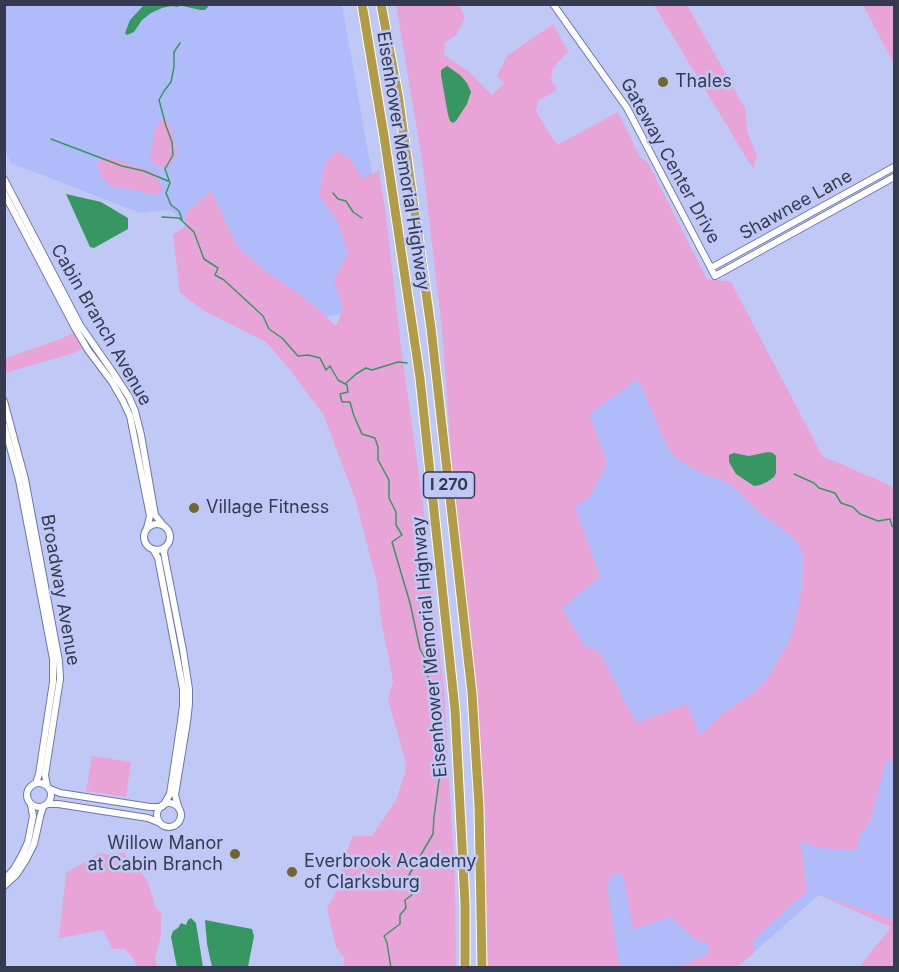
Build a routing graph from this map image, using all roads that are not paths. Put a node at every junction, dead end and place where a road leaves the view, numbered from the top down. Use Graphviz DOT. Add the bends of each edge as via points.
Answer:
graph roads {
  1 [pos="362,4"];
  2 [pos="381,4"];
  3 [pos="553,4"];
  4 [pos="894,167"];
  5 [pos="894,177"];
  6 [pos="4,179"];
  7 [pos="4,193"];
  8 [pos="711,268"];
  9 [pos="716,276"];
  10 [pos="4,401"];
  11 [pos="4,424"];
  12 [pos="163,525"];
  13 [pos="147,528"];
  14 [pos="165,547"];
  15 [pos="153,549"];
  16 [pos="36,783"];
  17 [pos="48,787"];
  18 [pos="31,805"];
  19 [pos="46,806"];
  20 [pos="162,806"];
  21 [pos="179,809"];
  22 [pos="160,823"];
  23 [pos="4,880"];
  24 [pos="4,886"];
  25 [pos="465,968"];
  26 [pos="482,968"];
  1 -- 25 [label="highway, Eisenhower Memorial Highway / I 270" via="420,378 455,710"];
  2 -- 26 [label="highway, Eisenhower Memorial Highway / I 270" via="431,328 470,672 479,807"];
  3 -- 8 [label="street, Gateway Center Drive" via="627,108"];
  4 -- 8 [label="street, Shawnee Lane"];
  5 -- 9 [label="street, Shawnee Lane"];
  6 -- 12 [label="street, Cabin Branch Avenue" via="80,325 135,411 155,515"];
  7 -- 13 [label="street, Cabin Branch Avenue" via="75,328 130,416 150,516"];
  8 -- 9 [label="street, Gateway Center Drive"];
  10 -- 17 [label="street, Broadway Avenue" via="25,479 60,661 45,775"];
  11 -- 16 [label="street, Broadway Avenue" via="19,480 53,667"];
  12 -- 13 [label="street"];
  12 -- 14 [label="street" via="170,534"];
  13 -- 15 [label="street" via="144,539"];
  14 -- 15 [label="street"];
  14 -- 21 [label="street" via="189,689 175,795"];
  15 -- 20 [label="street" via="158,558 183,689 170,794"];
  16 -- 17 [label="street"];
  16 -- 18 [label="street" via="27,795"];
  17 -- 19 [label="street" via="52,794"];
  17 -- 20 [label="street" via="60,793"];
  18 -- 19 [label="street"];
  18 -- 23 [label="street" via="28,842"];
  19 -- 22 [label="street" via="58,804"];
  19 -- 24 [label="street" via="26,860"];
  20 -- 21 [label="street" via="170,804"];
  20 -- 22 [label="street" via="158,813"];
  21 -- 22 [label="street" via="181,818 177,824 169,827"];
}
